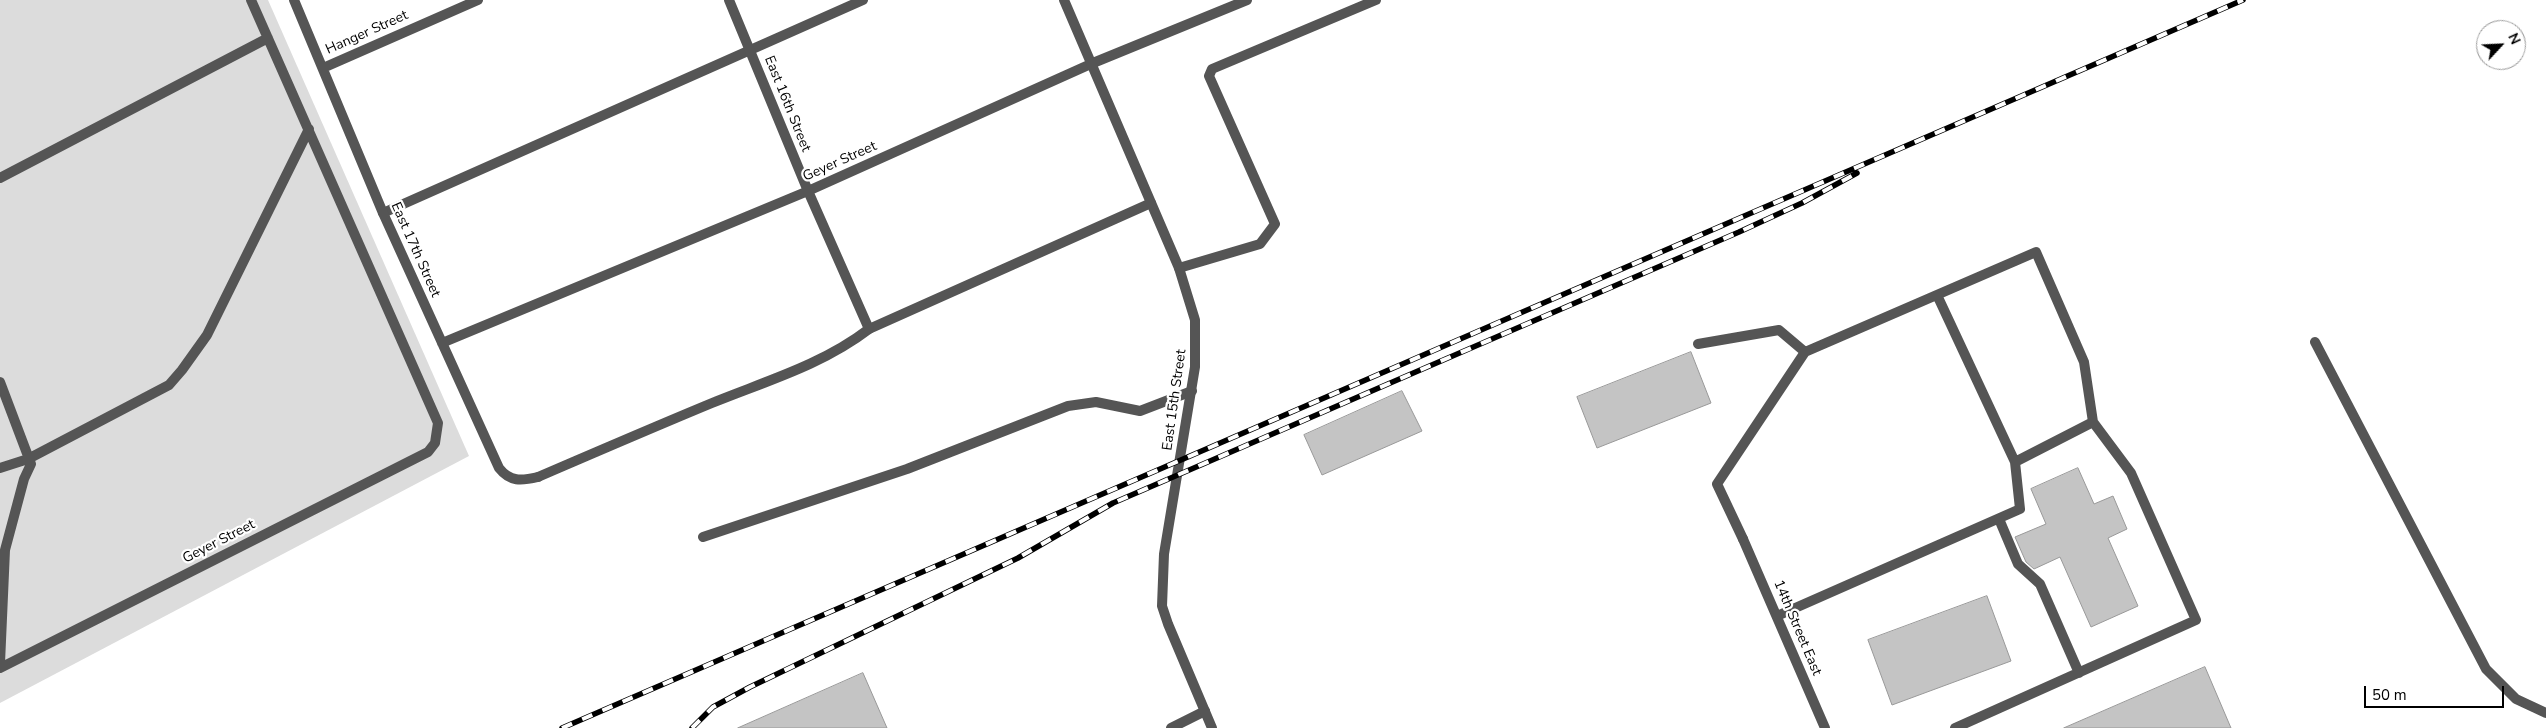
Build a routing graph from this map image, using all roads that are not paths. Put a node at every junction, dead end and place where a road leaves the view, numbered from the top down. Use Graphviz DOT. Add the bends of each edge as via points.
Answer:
graph roads {
  1 [pos="251,0"];
  2 [pos="294,0"];
  3 [pos="478,0"];
  4 [pos="729,0"];
  5 [pos="864,0"];
  6 [pos="1064,0"];
  7 [pos="1247,0"];
  8 [pos="1376,0"];
  9 [pos="268,38"];
  10 [pos="750,51"];
  11 [pos="1092,63"];
  12 [pos="323,68"];
  13 [pos="309,129"];
  14 [pos="0,178"];
  15 [pos="808,191"];
  16 [pos="1151,202"];
  17 [pos="383,213"];
  18 [pos="1179,268"];
  19 [pos="1937,295"];
  20 [pos="869,328"];
  21 [pos="2315,342"];
  22 [pos="442,343"];
  23 [pos="1698,344"];
  24 [pos="1805,352"];
  25 [pos="0,382"];
  26 [pos="1192,391"];
  27 [pos="2093,422"];
  28 [pos="28,459"];
  29 [pos="2015,462"];
  30 [pos="0,468"];
  31 [pos="1998,519"];
  32 [pos="0,528"];
  33 [pos="703,537"];
  34 [pos="6,542"];
  35 [pos="1777,616"];
  36 [pos="0,663"];
  37 [pos="0,668"];
  38 [pos="2078,673"];
  39 [pos="1205,710"];
  40 [pos="2546,713"];
  41 [pos="1171,728"];
  42 [pos="1212,728"];
  43 [pos="1825,728"];
  44 [pos="1955,728"];
  1 -- 9 [label="street"];
  2 -- 12 [label="street, East 17th Street"];
  3 -- 12 [label="street, Hanger Street"];
  4 -- 10 [label="street, East 16th Street"];
  5 -- 10 [label="street"];
  6 -- 11 [label="street, East 15th Street"];
  7 -- 11 [label="street, Geyer Street"];
  8 -- 18 [label="street" via="1212,69 1209,76 1275,224 1260,244"];
  9 -- 13 [label="street"];
  9 -- 14 [label="street"];
  10 -- 15 [label="street, East 16th Street"];
  10 -- 17 [label="street"];
  11 -- 15 [label="street, Geyer Street"];
  11 -- 16 [label="street, East 15th Street"];
  12 -- 17 [label="street, East 17th Street"];
  13 -- 28 [label="street" via="207,335 182,370 169,385"];
  13 -- 37 [label="street, Geyer Street" via="438,423 435,443 428,452"];
  15 -- 20 [label="street, East 16th Street"];
  15 -- 22 [label="street, Geyer Street"];
  16 -- 18 [label="street, East 15th Street"];
  16 -- 20 [label="street, East 17th Street"];
  17 -- 22 [label="street, East 17th Street"];
  18 -- 26 [label="street, East 15th Street" via="1195,320 1196,367"];
  19 -- 24 [label="street"];
  19 -- 27 [label="street" via="2036,252 2084,362"];
  19 -- 29 [label="street"];
  20 -- 22 [label="street, East 17th Street" via="845,347 805,366 524,481 514,480 499,468"];
  21 -- 40 [label="street" via="2486,669 2516,699"];
  23 -- 24 [label="street" via="1779,330"];
  24 -- 35 [label="street, 14th Street East" via="1717,484"];
  25 -- 28 [label="street"];
  26 -- 33 [label="street" via="1140,411 1096,402 1068,406 907,469"];
  26 -- 39 [label="street, East 15th Street" via="1164,554 1162,606"];
  27 -- 29 [label="street"];
  27 -- 38 [label="street" via="2132,473 2196,620"];
  28 -- 30 [label="street"];
  28 -- 34 [label="street" via="30,464"];
  29 -- 31 [label="street" via="2020,510"];
  31 -- 35 [label="street"];
  31 -- 38 [label="street" via="2018,564 2040,584"];
  32 -- 34 [label="street"];
  34 -- 36 [label="street"];
  35 -- 43 [label="street, 14th Street East"];
  38 -- 44 [label="street"];
  39 -- 41 [label="street"];
  39 -- 42 [label="street, East 15th Street"];
}
